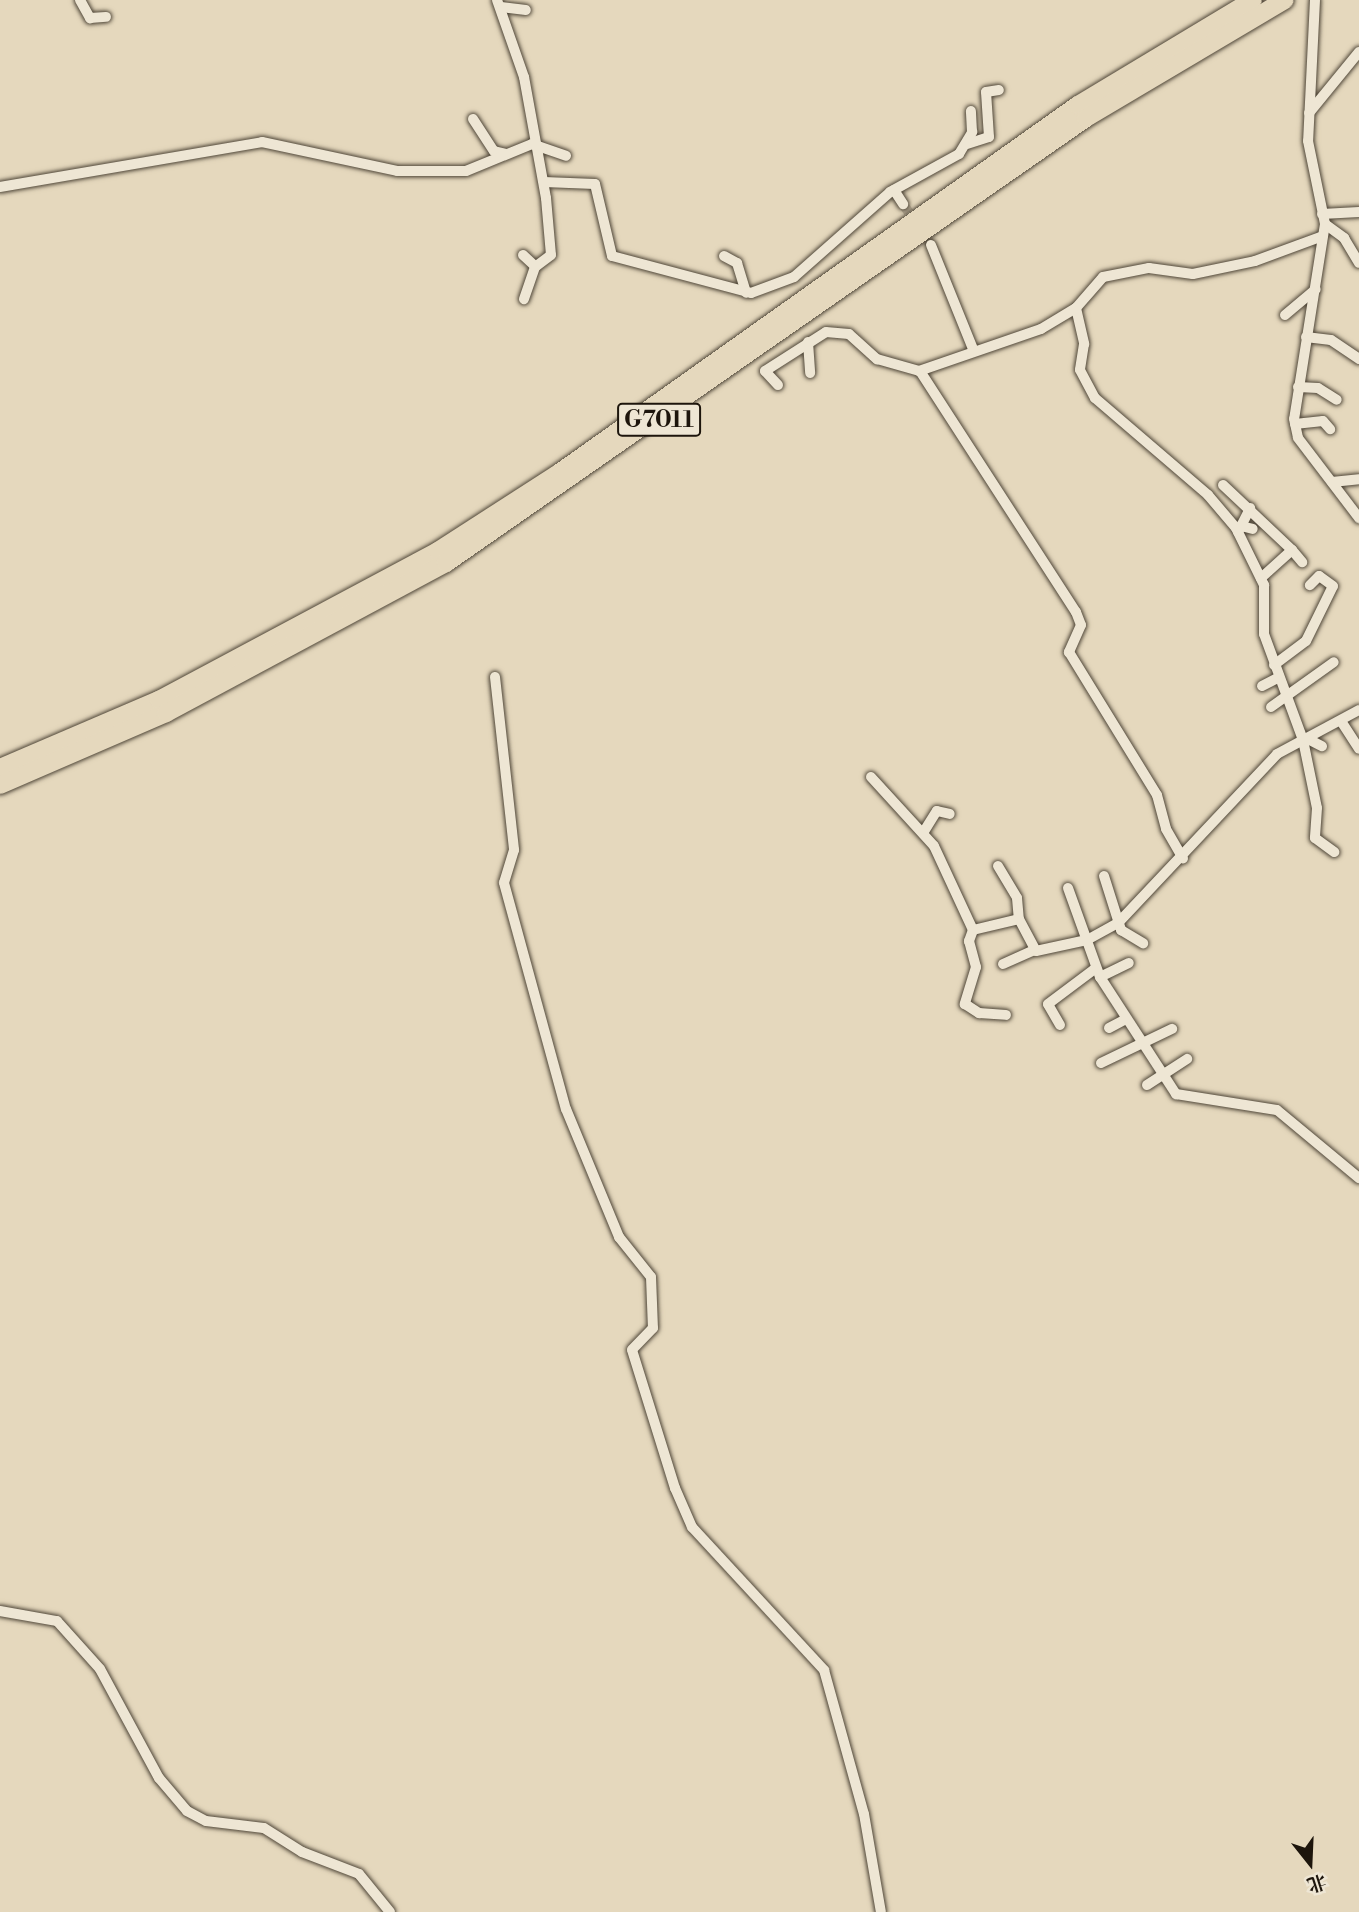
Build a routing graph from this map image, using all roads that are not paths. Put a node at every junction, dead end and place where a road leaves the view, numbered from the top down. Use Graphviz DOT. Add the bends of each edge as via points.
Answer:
graph roads {
  1 [pos="79,0"];
  2 [pos="1253,0"];
  3 [pos="1285,0"];
  4 [pos="1315,0"];
  5 [pos="499,3"];
  6 [pos="526,10"];
  7 [pos="106,17"];
  8 [pos="1359,52"];
  9 [pos="999,90"];
  10 [pos="532,110"];
  11 [pos="971,111"];
  12 [pos="1309,113"];
  13 [pos="544,115"];
  14 [pos="473,119"];
  15 [pos="973,128"];
  16 [pos="979,141"];
  17 [pos="539,144"];
  18 [pos="967,144"];
  19 [pos="506,154"];
  20 [pos="566,156"];
  21 [pos="544,182"];
  22 [pos="0,187"];
  23 [pos="894,190"];
  24 [pos="903,204"];
  25 [pos="1359,212"];
  26 [pos="1324,219"];
  27 [pos="1324,236"];
  28 [pos="930,246"];
  29 [pos="1356,252"];
  30 [pos="523,255"];
  31 [pos="724,256"];
  32 [pos="1359,263"];
  33 [pos="535,266"];
  34 [pos="1316,289"];
  35 [pos="746,293"];
  36 [pos="524,299"];
  37 [pos="1076,308"];
  38 [pos="1285,315"];
  39 [pos="1306,337"];
  40 [pos="808,342"];
  41 [pos="973,349"];
  42 [pos="1359,359"];
  43 [pos="920,371"];
  44 [pos="810,373"];
  45 [pos="778,385"];
  46 [pos="1298,387"];
  47 [pos="1337,400"];
  48 [pos="1295,424"];
  49 [pos="1331,429"];
  50 [pos="1359,471"];
  51 [pos="1355,479"];
  52 [pos="1332,482"];
  53 [pos="1223,485"];
  54 [pos="1250,508"];
  55 [pos="1359,518"];
  56 [pos="1240,529"];
  57 [pos="1253,529"];
  58 [pos="1292,550"];
  59 [pos="1302,562"];
  60 [pos="1261,578"];
  61 [pos="1310,585"];
  62 [pos="1334,662"];
  63 [pos="1275,665"];
  64 [pos="495,677"];
  65 [pos="1278,678"];
  66 [pos="1262,686"];
  67 [pos="1285,701"];
  68 [pos="1271,707"];
  69 [pos="1359,710"];
  70 [pos="1341,721"];
  71 [pos="1304,739"];
  72 [pos="1322,746"];
  73 [pos="1359,749"];
  74 [pos="0,768"];
  75 [pos="871,777"];
  76 [pos="0,785"];
  77 [pos="950,814"];
  78 [pos="923,833"];
  79 [pos="1334,852"];
  80 [pos="1183,858"];
  81 [pos="998,866"];
  82 [pos="1104,876"];
  83 [pos="1068,888"];
  84 [pos="1019,919"];
  85 [pos="1119,923"];
  86 [pos="973,930"];
  87 [pos="1084,941"];
  88 [pos="1143,943"];
  89 [pos="1034,950"];
  90 [pos="1129,962"];
  91 [pos="1003,964"];
  92 [pos="1098,972"];
  93 [pos="1006,1015"];
  94 [pos="1126,1019"];
  95 [pos="1060,1025"];
  96 [pos="1109,1028"];
  97 [pos="1172,1029"];
  98 [pos="1143,1046"];
  99 [pos="1187,1059"];
  100 [pos="1101,1063"];
  101 [pos="1163,1075"];
  102 [pos="1147,1085"];
  103 [pos="1359,1178"];
  104 [pos="0,1611"];
  105 [pos="390,1912"];
  106 [pos="881,1912"];
  1 -- 7 [label="street" via="90,18"];
  2 -- 74 [label="highway, G7011" via="1077,105 559,473 438,551 159,700"];
  3 -- 76 [label="highway, G7011" via="1086,118 446,564 166,713"];
  4 -- 12 [label="street"];
  5 -- 6 [label="street"];
  5 -- 10 [label="street"];
  8 -- 12 [label="street"];
  9 -- 16 [label="street" via="986,92 991,128"];
  10 -- 13 [label="street"];
  10 -- 17 [label="street"];
  11 -- 15 [label="street"];
  12 -- 26 [label="street"];
  14 -- 19 [label="street" via="494,151"];
  15 -- 16 [label="street"];
  15 -- 18 [label="street"];
  16 -- 18 [label="street"];
  17 -- 19 [label="street"];
  17 -- 20 [label="street"];
  17 -- 21 [label="street"];
  18 -- 23 [label="street" via="954,158"];
  19 -- 22 [label="street" via="466,171 397,171 262,142"];
  21 -- 33 [label="street" via="551,255"];
  21 -- 35 [label="street" via="595,184 612,256"];
  23 -- 24 [label="street"];
  23 -- 35 [label="street" via="794,277"];
  25 -- 26 [label="street"];
  26 -- 27 [label="street"];
  26 -- 29 [label="street"];
  27 -- 34 [label="street"];
  27 -- 37 [label="street" via="1255,261 1193,274 1149,268 1103,277"];
  28 -- 41 [label="street"];
  29 -- 32 [label="street"];
  30 -- 33 [label="street"];
  31 -- 35 [label="street" via="737,263"];
  33 -- 36 [label="street"];
  34 -- 38 [label="street"];
  34 -- 39 [label="street"];
  37 -- 41 [label="street" via="1020,338"];
  37 -- 56 [label="street" via="1084,344 1080,370 1095,398"];
  39 -- 42 [label="street" via="1331,340"];
  39 -- 46 [label="street"];
  40 -- 43 [label="street" via="843,332 877,359"];
  40 -- 44 [label="street"];
  40 -- 45 [label="street" via="765,371"];
  41 -- 43 [label="street"];
  43 -- 80 [label="street" via="1071,603 1081,625 1069,652 1157,795 1166,829"];
  46 -- 47 [label="street" via="1318,388"];
  46 -- 48 [label="street"];
  48 -- 49 [label="street" via="1323,421"];
  48 -- 52 [label="street"];
  50 -- 51 [label="street"];
  51 -- 52 [label="street"];
  52 -- 55 [label="street"];
  53 -- 54 [label="street"];
  54 -- 56 [label="street"];
  54 -- 58 [label="street"];
  56 -- 57 [label="street"];
  56 -- 60 [label="street"];
  58 -- 59 [label="street"];
  58 -- 60 [label="street"];
  60 -- 63 [label="street" via="1267,595 1264,634"];
  61 -- 63 [label="street" via="1319,576 1333,586 1306,641"];
  62 -- 67 [label="street"];
  63 -- 65 [label="street"];
  64 -- 106 [label="street" via="514,850 504,883 568,1112 620,1237 651,1277 653,1328 632,1350 675,1488 692,1527 824,1670 864,1814"];
  65 -- 66 [label="street"];
  65 -- 67 [label="street"];
  67 -- 68 [label="street"];
  67 -- 71 [label="street"];
  69 -- 70 [label="street"];
  70 -- 71 [label="street"];
  70 -- 73 [label="street"];
  71 -- 72 [label="street"];
  71 -- 79 [label="street" via="1317,808 1315,838"];
  71 -- 80 [label="street" via="1270,761"];
  75 -- 78 [label="street"];
  77 -- 78 [label="street" via="937,811"];
  78 -- 86 [label="street"];
  80 -- 85 [label="street"];
  81 -- 84 [label="street" via="1017,898"];
  82 -- 85 [label="street"];
  83 -- 87 [label="street"];
  84 -- 86 [label="street"];
  84 -- 89 [label="street"];
  85 -- 87 [label="street"];
  85 -- 88 [label="street" via="1129,938"];
  86 -- 93 [label="street" via="968,941 976,967 965,1004 979,1013"];
  87 -- 89 [label="street"];
  87 -- 92 [label="street"];
  89 -- 91 [label="street"];
  90 -- 92 [label="street"];
  92 -- 94 [label="street"];
  92 -- 95 [label="street" via="1048,1004"];
  94 -- 96 [label="street"];
  94 -- 98 [label="street"];
  97 -- 98 [label="street"];
  98 -- 100 [label="street"];
  98 -- 101 [label="street"];
  99 -- 101 [label="street"];
  101 -- 102 [label="street"];
  101 -- 103 [label="street" via="1184,1098 1277,1110"];
  104 -- 105 [label="street" via="57,1621 100,1669 159,1778 187,1811 206,1821 264,1828 302,1852 359,1874"];
}
